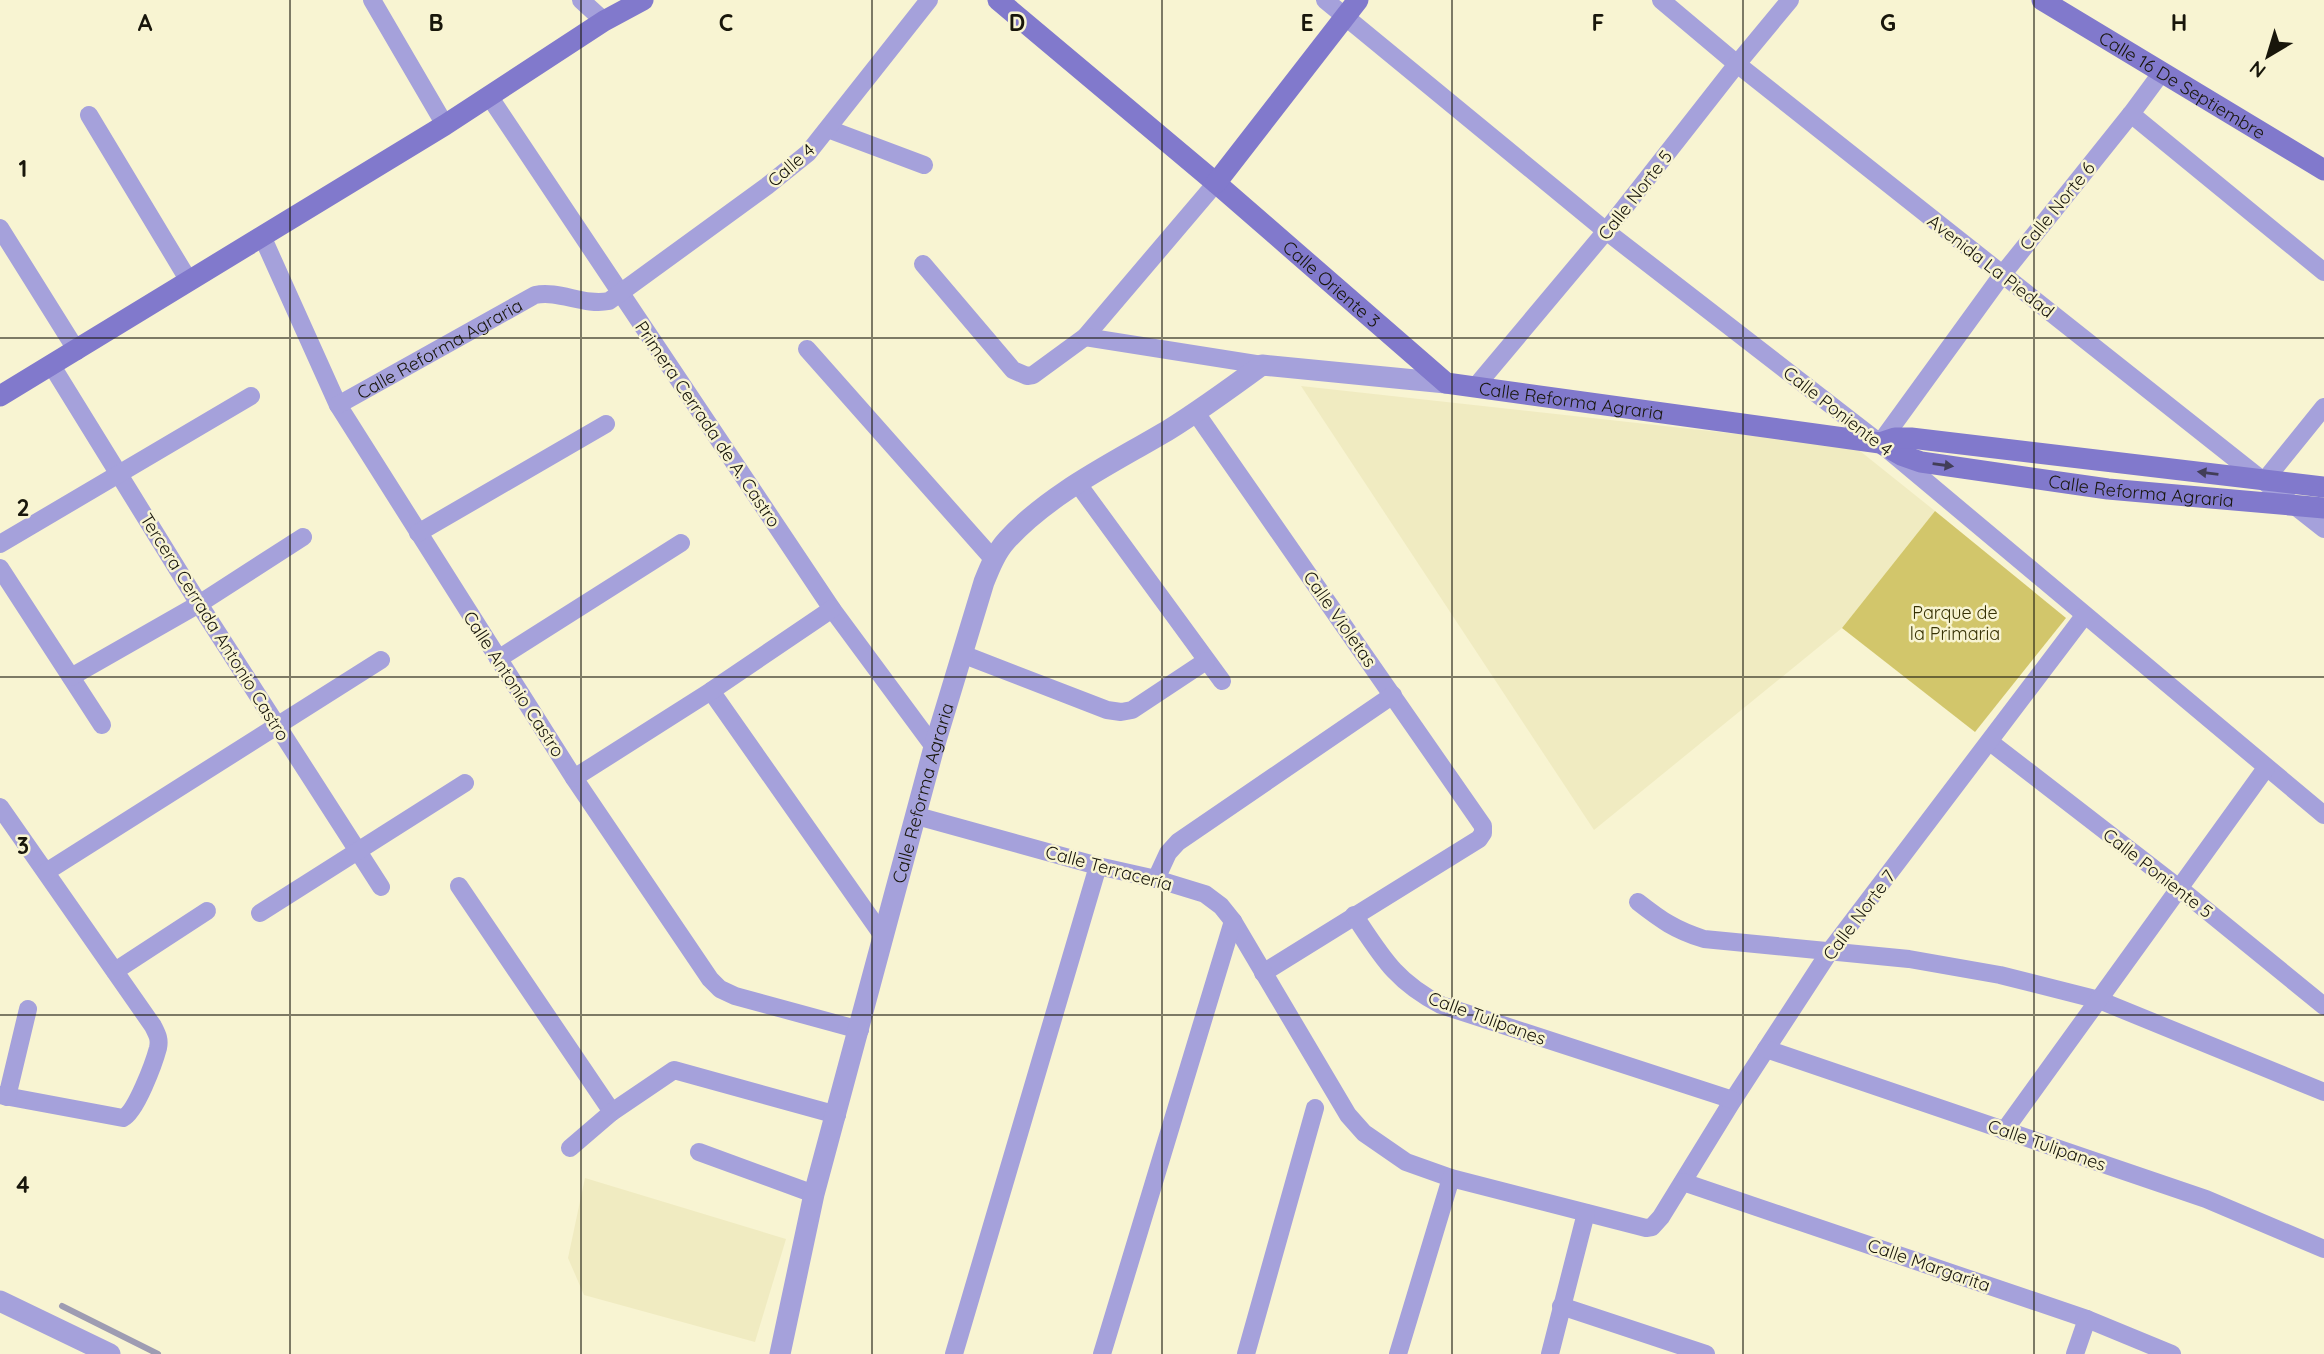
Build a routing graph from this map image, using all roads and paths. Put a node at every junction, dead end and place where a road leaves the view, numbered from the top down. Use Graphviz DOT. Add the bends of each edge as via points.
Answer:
graph roads {
  1 [pos="372,0"];
  2 [pos="581,0"];
  3 [pos="643,0"];
  4 [pos="929,0"];
  5 [pos="998,0"];
  6 [pos="1325,0"];
  7 [pos="1661,0"];
  8 [pos="1790,0"];
  9 [pos="2042,0"];
  10 [pos="1351,8"];
  11 [pos="604,21"];
  12 [pos="1737,64"];
  13 [pos="2162,72"];
  14 [pos="489,96"];
  15 [pos="2132,114"];
  16 [pos="89,115"];
  17 [pos="445,125"];
  18 [pos="828,129"];
  19 [pos="924,165"];
  20 [pos="2324,170"];
  21 [pos="1216,183"];
  22 [pos="0,228"];
  23 [pos="1606,231"];
  24 [pos="262,236"];
  25 [pos="923,264"];
  26 [pos="2324,272"];
  27 [pos="2002,275"];
  28 [pos="189,281"];
  29 [pos="619,293"];
  30 [pos="1085,337"];
  31 [pos="807,349"];
  32 [pos="77,351"];
  33 [pos="1262,365"];
  34 [pos="52,366"];
  35 [pos="1446,383"];
  36 [pos="1476,386"];
  37 [pos="0,396"];
  38 [pos="251,396"];
  39 [pos="338,405"];
  40 [pos="2324,407"];
  41 [pos="1196,413"];
  42 [pos="606,424"];
  43 [pos="1880,443"];
  44 [pos="118,474"];
  45 [pos="2265,481"];
  46 [pos="1079,484"];
  47 [pos="2324,487"];
  48 [pos="2294,504"];
  49 [pos="2324,508"];
  50 [pos="2324,529"];
  51 [pos="418,533"];
  52 [pos="303,537"];
  53 [pos="681,543"];
  54 [pos="0,544"];
  55 [pos="994,560"];
  56 [pos="0,568"];
  57 [pos="199,604"];
  58 [pos="832,609"];
  59 [pos="2084,616"];
  60 [pos="962,654"];
  61 [pos="498,659"];
  62 [pos="381,660"];
  63 [pos="1206,661"];
  64 [pos="71,677"];
  65 [pos="1222,681"];
  66 [pos="711,691"];
  67 [pos="1393,695"];
  68 [pos="102,725"];
  69 [pos="278,727"];
  70 [pos="1990,742"];
  71 [pos="934,747"];
  72 [pos="2266,768"];
  73 [pos="574,778"];
  74 [pos="466,783"];
  75 [pos="0,807"];
  76 [pos="2324,815"];
  77 [pos="918,816"];
  78 [pos="357,850"];
  79 [pos="1098,866"];
  80 [pos="46,872"];
  81 [pos="1156,879"];
  82 [pos="459,886"];
  83 [pos="381,887"];
  84 [pos="2179,888"];
  85 [pos="1638,902"];
  86 [pos="207,911"];
  87 [pos="260,913"];
  88 [pos="1354,915"];
  89 [pos="1233,921"];
  90 [pos="883,936"];
  91 [pos="1830,951"];
  92 [pos="114,971"];
  93 [pos="1263,973"];
  94 [pos="2099,1000"];
  95 [pos="2324,1006"];
  96 [pos="28,1009"];
  97 [pos="860,1030"];
  98 [pos="1766,1049"];
  99 [pos="2324,1092"];
  100 [pos="4,1096"];
  101 [pos="1732,1101"];
  102 [pos="1315,1108"];
  103 [pos="612,1112"];
  104 [pos="837,1115"];
  105 [pos="2004,1131"];
  106 [pos="570,1147"];
  107 [pos="699,1152"];
  108 [pos="1451,1178"];
  109 [pos="1683,1182"];
  110 [pos="814,1194"];
  111 [pos="1586,1213"];
  112 [pos="1652,1227"];
  113 [pos="2324,1249"];
  114 [pos="0,1301"];
  115 [pos="1562,1306"];
  116 [pos="2087,1318"];
  117 [pos="106,1353"];
  118 [pos="1701,1353"];
  119 [pos="780,1354"];
  120 [pos="954,1354"];
  121 [pos="1102,1354"];
  122 [pos="1245,1354"];
  123 [pos="1398,1354"];
  124 [pos="1550,1354"];
  125 [pos="2075,1354"];
  126 [pos="2172,1354"];
  1 -- 17 [label="street"];
  2 -- 11 [label="street"];
  3 -- 11 [label="main road"];
  4 -- 18 [label="street, Calle 4"];
  5 -- 21 [label="main road, Calle Oriente 3"];
  6 -- 10 [label="street, Calle Poniente 4"];
  7 -- 12 [label="street, Avenida La Piedad"];
  8 -- 12 [label="street, Calle Norte 5"];
  9 -- 13 [label="main road, Calle 16 De Septiembre"];
  10 -- 21 [label="main road"];
  10 -- 23 [label="street, Calle Poniente 4"];
  11 -- 14 [label="main road"];
  12 -- 23 [label="street, Calle Norte 5"];
  12 -- 27 [label="street, Avenida La Piedad"];
  13 -- 15 [label="street, Calle Norte 6"];
  13 -- 20 [label="main road, Calle 16 De Septiembre"];
  14 -- 17 [label="main road"];
  14 -- 29 [label="street, Primera Cerrada de A. Castro"];
  15 -- 26 [label="street"];
  15 -- 27 [label="street, Calle Norte 6"];
  16 -- 28 [label="street"];
  17 -- 24 [label="main road"];
  18 -- 19 [label="street"];
  18 -- 29 [label="street, Calle 4" via="808,153 767,186"];
  21 -- 30 [label="street"];
  21 -- 35 [label="main road, Calle Oriente 3"];
  22 -- 32 [label="street"];
  23 -- 36 [label="street, Calle Norte 5"];
  23 -- 43 [label="street, Calle Poniente 4"];
  24 -- 28 [label="main road"];
  24 -- 39 [label="street, Calle Antonio Castro"];
  25 -- 30 [label="street" via="1013,370 1033,375"];
  27 -- 43 [label="street, Calle Norte 6"];
  27 -- 45 [label="street, Avenida La Piedad"];
  28 -- 32 [label="main road"];
  29 -- 39 [label="street, Calle Reforma Agraria" via="598,303 535,295"];
  29 -- 58 [label="street, Primera Cerrada de A. Castro"];
  30 -- 33 [label="street, Calle Reforma Agraria"];
  31 -- 55 [label="street"];
  32 -- 34 [label="main road"];
  33 -- 35 [label="street, Calle Reforma Agraria"];
  33 -- 41 [label="street, Calle Reforma Agraria"];
  34 -- 37 [label="main road"];
  34 -- 44 [label="street, Tercera Cerrada Antonio Castro"];
  35 -- 36 [label="main road, Calle Reforma Agraria"];
  36 -- 43 [label="main road, Calle Reforma Agraria"];
  38 -- 44 [label="street"];
  39 -- 51 [label="street, Calle Antonio Castro"];
  40 -- 45 [label="street"];
  41 -- 46 [label="street, Calle Reforma Agraria"];
  41 -- 67 [label="street, Calle Violetas"];
  42 -- 51 [label="street"];
  45 -- 43 [label="main road, Calle Reforma Agraria, one-way" via="1911,438"];
  43 -- 48 [label="main road, Calle Reforma Agraria, one-way" via="1901,455 1935,464 2108,489"];
  43 -- 59 [label="street, Calle Poniente 4"];
  44 -- 54 [label="street"];
  44 -- 57 [label="street, Tercera Cerrada Antonio Castro"];
  45 -- 47 [label="main road, Calle Reforma Agraria"];
  45 -- 48 [label="street, Avenida La Piedad"];
  46 -- 55 [label="street, Calle Reforma Agraria" via="1031,517"];
  46 -- 63 [label="street"];
  48 -- 49 [label="main road, Calle Reforma Agraria"];
  48 -- 50 [label="street, Avenida La Piedad"];
  51 -- 61 [label="street, Calle Antonio Castro"];
  52 -- 57 [label="street"];
  53 -- 61 [label="street"];
  55 -- 60 [label="street, Calle Reforma Agraria"];
  56 -- 64 [label="street"];
  57 -- 64 [label="street"];
  57 -- 69 [label="street, Tercera Cerrada Antonio Castro"];
  58 -- 66 [label="street"];
  58 -- 71 [label="street, Primera Cerrada de A. Castro"];
  59 -- 70 [label="street, Calle Norte 7"];
  59 -- 72 [label="street, Calle Poniente 4"];
  60 -- 63 [label="street" via="1121,712 1132,710"];
  60 -- 71 [label="street, Calle Reforma Agraria"];
  61 -- 73 [label="street, Calle Antonio Castro"];
  62 -- 69 [label="street"];
  63 -- 65 [label="street"];
  64 -- 68 [label="street"];
  66 -- 73 [label="street"];
  66 -- 90 [label="street"];
  67 -- 81 [label="street" via="1178,842"];
  67 -- 88 [label="street, Calle Violetas" via="1483,826 1483,833"];
  69 -- 78 [label="street, Tercera Cerrada Antonio Castro"];
  69 -- 80 [label="street"];
  70 -- 84 [label="street, Calle Poniente 5"];
  70 -- 91 [label="street, Calle Norte 7"];
  71 -- 77 [label="street, Calle Reforma Agraria"];
  72 -- 76 [label="street, Calle Poniente 4"];
  72 -- 84 [label="street"];
  73 -- 97 [label="street, Calle Antonio Castro" via="720,989"];
  74 -- 78 [label="street"];
  75 -- 80 [label="street"];
  77 -- 79 [label="street, Calle Terracería"];
  77 -- 90 [label="street, Calle Reforma Agraria"];
  78 -- 83 [label="street, Tercera Cerrada Antonio Castro"];
  78 -- 87 [label="street"];
  79 -- 81 [label="street, Calle Terracería"];
  79 -- 120 [label="street"];
  80 -- 92 [label="street"];
  81 -- 89 [label="street, Calle Terracería" via="1205,894"];
  82 -- 103 [label="street"];
  84 -- 94 [label="street"];
  84 -- 95 [label="street, Calle Poniente 5"];
  85 -- 91 [label="street" via="1663,922 1704,939"];
  86 -- 92 [label="street"];
  88 -- 93 [label="street"];
  88 -- 101 [label="street, Calle Tulipanes" via="1397,976 1441,1005"];
  89 -- 93 [label="street, Calle Terracería"];
  89 -- 121 [label="street"];
  90 -- 97 [label="street, Calle Reforma Agraria"];
  91 -- 94 [label="street" via="2000,975"];
  91 -- 98 [label="street, Calle Norte 7"];
  92 -- 100 [label="street" via="158,1037 145,1081 127,1117"];
  93 -- 108 [label="street, Calle Terracería" via="1348,1115 1364,1133 1406,1163"];
  94 -- 99 [label="street"];
  94 -- 105 [label="street"];
  96 -- 100 [label="street"];
  97 -- 104 [label="street, Calle Reforma Agraria"];
  98 -- 101 [label="street, Calle Norte 7"];
  98 -- 105 [label="street, Calle Tulipanes"];
  101 -- 109 [label="street, Calle Norte 7"];
  102 -- 122 [label="street"];
  103 -- 104 [label="street" via="674,1070"];
  103 -- 106 [label="street"];
  104 -- 110 [label="street, Calle Reforma Agraria"];
  105 -- 113 [label="street, Calle Tulipanes" via="2206,1199"];
  107 -- 110 [label="street"];
  108 -- 111 [label="street, Calle Terracería"];
  108 -- 123 [label="street"];
  109 -- 112 [label="street, Calle Norte 7"];
  109 -- 116 [label="street, Calle Margarita"];
  110 -- 119 [label="street, Calle Reforma Agraria"];
  111 -- 112 [label="street, Calle Terracería"];
  111 -- 115 [label="street"];
  114 -- 117 [label="street"];
  115 -- 118 [label="street"];
  115 -- 124 [label="street"];
  116 -- 125 [label="street"];
  116 -- 126 [label="street, Calle Margarita"];
}
